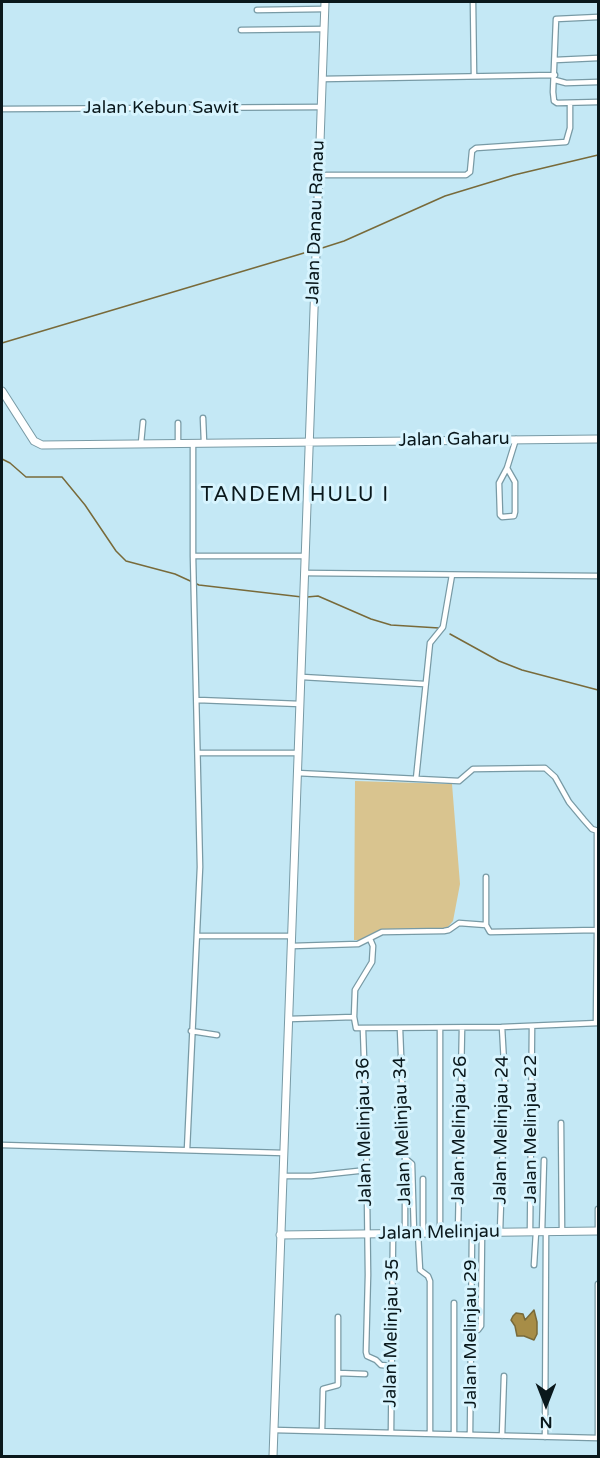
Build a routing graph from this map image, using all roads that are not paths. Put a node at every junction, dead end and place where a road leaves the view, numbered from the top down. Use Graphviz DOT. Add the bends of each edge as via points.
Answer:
graph roads {
  1 [pos="473,2"];
  2 [pos="325,5"];
  3 [pos="257,10"];
  4 [pos="598,16"];
  5 [pos="324,29"];
  6 [pos="241,30"];
  7 [pos="598,58"];
  8 [pos="555,60"];
  9 [pos="474,76"];
  10 [pos="555,77"];
  11 [pos="322,79"];
  12 [pos="598,82"];
  13 [pos="598,102"];
  14 [pos="570,103"];
  15 [pos="321,107"];
  16 [pos="2,109"];
  17 [pos="318,175"];
  18 [pos="2,391"];
  19 [pos="203,418"];
  20 [pos="143,422"];
  21 [pos="178,423"];
  22 [pos="516,439"];
  23 [pos="598,439"];
  24 [pos="193,442"];
  25 [pos="204,442"];
  26 [pos="309,442"];
  27 [pos="141,443"];
  28 [pos="178,443"];
  29 [pos="507,468"];
  30 [pos="194,556"];
  31 [pos="305,556"];
  32 [pos="304,573"];
  33 [pos="452,575"];
  34 [pos="598,576"];
  35 [pos="302,677"];
  36 [pos="424,684"];
  37 [pos="198,700"];
  38 [pos="300,704"];
  39 [pos="199,753"];
  40 [pos="298,753"];
  41 [pos="297,773"];
  42 [pos="416,779"];
  43 [pos="598,831"];
  44 [pos="598,856"];
  45 [pos="486,877"];
  46 [pos="486,925"];
  47 [pos="597,930"];
  48 [pos="196,936"];
  49 [pos="292,936"];
  50 [pos="370,939"];
  51 [pos="292,946"];
  52 [pos="354,1017"];
  53 [pos="289,1019"];
  54 [pos="597,1022"];
  55 [pos="532,1026"];
  56 [pos="462,1028"];
  57 [pos="502,1028"];
  58 [pos="400,1029"];
  59 [pos="440,1029"];
  60 [pos="363,1030"];
  61 [pos="191,1031"];
  62 [pos="217,1035"];
  63 [pos="561,1123"];
  64 [pos="2,1145"];
  65 [pos="187,1150"];
  66 [pos="284,1153"];
  67 [pos="405,1158"];
  68 [pos="544,1160"];
  69 [pos="367,1170"];
  70 [pos="283,1176"];
  71 [pos="423,1179"];
  72 [pos="598,1209"];
  73 [pos="598,1231"];
  74 [pos="500,1232"];
  75 [pos="539,1232"];
  76 [pos="562,1232"];
  77 [pos="405,1233"];
  78 [pos="419,1233"];
  79 [pos="440,1233"];
  80 [pos="458,1233"];
  81 [pos="472,1233"];
  82 [pos="482,1233"];
  83 [pos="367,1234"];
  84 [pos="393,1234"];
  85 [pos="280,1235"];
  86 [pos="534,1264"];
  87 [pos="598,1284"];
  88 [pos="454,1302"];
  89 [pos="598,1305"];
  90 [pos="338,1317"];
  91 [pos="471,1329"];
  92 [pos="392,1366"];
  93 [pos="338,1373"];
  94 [pos="365,1374"];
  95 [pos="504,1376"];
  96 [pos="274,1430"];
  97 [pos="322,1431"];
  98 [pos="391,1433"];
  99 [pos="430,1434"];
  100 [pos="453,1434"];
  101 [pos="470,1435"];
  102 [pos="502,1436"];
  103 [pos="545,1437"];
  104 [pos="598,1438"];
  105 [pos="273,1456"];
  1 -- 9 [label="street"];
  2 -- 3 [label="street"];
  2 -- 5 [label="street, Jalan Danau Ranau"];
  4 -- 8 [label="street" via="556,18"];
  5 -- 6 [label="street"];
  5 -- 11 [label="street, Jalan Danau Ranau"];
  7 -- 8 [label="street"];
  8 -- 10 [label="street"];
  9 -- 10 [label="street"];
  9 -- 11 [label="street"];
  10 -- 12 [label="street" via="566,83"];
  10 -- 14 [label="street" via="554,101"];
  11 -- 15 [label="street, Jalan Danau Ranau"];
  13 -- 14 [label="street"];
  14 -- 17 [label="street" via="566,142 477,148 472,151 466,176"];
  15 -- 16 [label="street, Jalan Kebun Sawit"];
  15 -- 17 [label="street, Jalan Danau Ranau"];
  17 -- 26 [label="street, Jalan Danau Ranau"];
  18 -- 27 [label="street, Jalan Gaharu" via="39,445"];
  19 -- 25 [label="street"];
  20 -- 27 [label="street"];
  21 -- 28 [label="street"];
  22 -- 23 [label="street, Jalan Gaharu"];
  22 -- 26 [label="street, Jalan Gaharu"];
  22 -- 29 [label="street"];
  24 -- 25 [label="street, Jalan Gaharu"];
  24 -- 28 [label="street, Jalan Gaharu"];
  24 -- 30 [label="street"];
  25 -- 26 [label="street, Jalan Gaharu"];
  26 -- 31 [label="street, Jalan Danau Ranau"];
  27 -- 28 [label="street, Jalan Gaharu"];
  29 -- 29 [label="street" via="498,486 501,517 514,516 515,512 516,482"];
  30 -- 31 [label="street"];
  30 -- 37 [label="street"];
  31 -- 32 [label="street, Jalan Danau Ranau"];
  32 -- 33 [label="street"];
  32 -- 35 [label="street, Jalan Danau Ranau"];
  33 -- 34 [label="street"];
  33 -- 36 [label="street" via="443,627 430,643"];
  35 -- 36 [label="street"];
  35 -- 38 [label="street, Jalan Danau Ranau"];
  36 -- 42 [label="street"];
  37 -- 38 [label="street"];
  37 -- 39 [label="street"];
  38 -- 40 [label="street, Jalan Danau Ranau"];
  39 -- 40 [label="street"];
  39 -- 48 [label="street"];
  40 -- 41 [label="street, Jalan Danau Ranau"];
  41 -- 42 [label="street"];
  41 -- 49 [label="street, Jalan Danau Ranau"];
  42 -- 43 [label="street" via="459,781 473,769 545,768 584,820"];
  43 -- 44 [label="street"];
  44 -- 47 [label="street"];
  45 -- 46 [label="street"];
  46 -- 47 [label="street" via="492,933"];
  46 -- 50 [label="street" via="459,923 444,931 382,932"];
  47 -- 54 [label="street"];
  48 -- 49 [label="street"];
  48 -- 61 [label="street"];
  49 -- 51 [label="street, Jalan Danau Ranau"];
  50 -- 51 [label="street" via="358,944"];
  50 -- 52 [label="street" via="372,962 356,986"];
  51 -- 53 [label="street, Jalan Danau Ranau"];
  52 -- 53 [label="street"];
  52 -- 60 [label="street" via="355,1026"];
  53 -- 66 [label="street, Jalan Danau Ranau"];
  54 -- 55 [label="street"];
  55 -- 57 [label="street"];
  55 -- 75 [label="street, Jalan Melinjau 22"];
  56 -- 57 [label="street"];
  56 -- 59 [label="street"];
  56 -- 80 [label="street, Jalan Melinjau 26"];
  57 -- 74 [label="street, Jalan Melinjau 24" via="505,1081"];
  58 -- 59 [label="street"];
  58 -- 60 [label="street"];
  58 -- 67 [label="street, Jalan Melinjau 34"];
  59 -- 79 [label="street"];
  60 -- 69 [label="street, Jalan Melinjau 36"];
  61 -- 62 [label="street"];
  61 -- 65 [label="street"];
  63 -- 76 [label="street"];
  64 -- 65 [label="street"];
  65 -- 66 [label="street"];
  66 -- 70 [label="street, Jalan Danau Ranau"];
  67 -- 77 [label="street, Jalan Melinjau 34"];
  67 -- 78 [label="street" via="412,1164"];
  68 -- 75 [label="street"];
  69 -- 70 [label="street"];
  69 -- 83 [label="street, Jalan Melinjau 36"];
  70 -- 85 [label="street, Jalan Danau Ranau"];
  71 -- 78 [label="street"];
  72 -- 73 [label="street"];
  73 -- 76 [label="street, Jalan Melinjau"];
  74 -- 75 [label="street, Jalan Melinjau"];
  74 -- 82 [label="street, Jalan Melinjau"];
  75 -- 76 [label="street, Jalan Melinjau"];
  75 -- 86 [label="street"];
  75 -- 103 [label="street"];
  77 -- 78 [label="street, Jalan Melinjau"];
  77 -- 84 [label="street, Jalan Melinjau"];
  78 -- 79 [label="street, Jalan Melinjau"];
  78 -- 99 [label="street" via="420,1270 430,1281"];
  79 -- 80 [label="street, Jalan Melinjau"];
  80 -- 81 [label="street, Jalan Melinjau"];
  81 -- 82 [label="street, Jalan Melinjau"];
  81 -- 91 [label="street, Jalan Melinjau 29"];
  82 -- 91 [label="street" via="481,1326"];
  83 -- 84 [label="street, Jalan Melinjau"];
  83 -- 85 [label="street, Jalan Melinjau"];
  83 -- 92 [label="street, Jalan Melinjau 36" via="366,1352 381,1365"];
  84 -- 92 [label="street, Jalan Melinjau 35"];
  85 -- 96 [label="street, Jalan Danau Ranau"];
  87 -- 89 [label="street"];
  88 -- 100 [label="street"];
  89 -- 104 [label="street"];
  90 -- 93 [label="street"];
  91 -- 101 [label="street, Jalan Melinjau 29"];
  92 -- 98 [label="street, Jalan Melinjau 35"];
  93 -- 94 [label="street"];
  93 -- 97 [label="street" via="338,1385 323,1389"];
  95 -- 102 [label="street"];
  96 -- 97 [label="street"];
  96 -- 105 [label="street, Jalan Danau Ranau"];
  97 -- 98 [label="street"];
  98 -- 99 [label="street"];
  99 -- 100 [label="street"];
  100 -- 101 [label="street"];
  101 -- 102 [label="street"];
  102 -- 103 [label="street"];
  103 -- 104 [label="street"];
}
